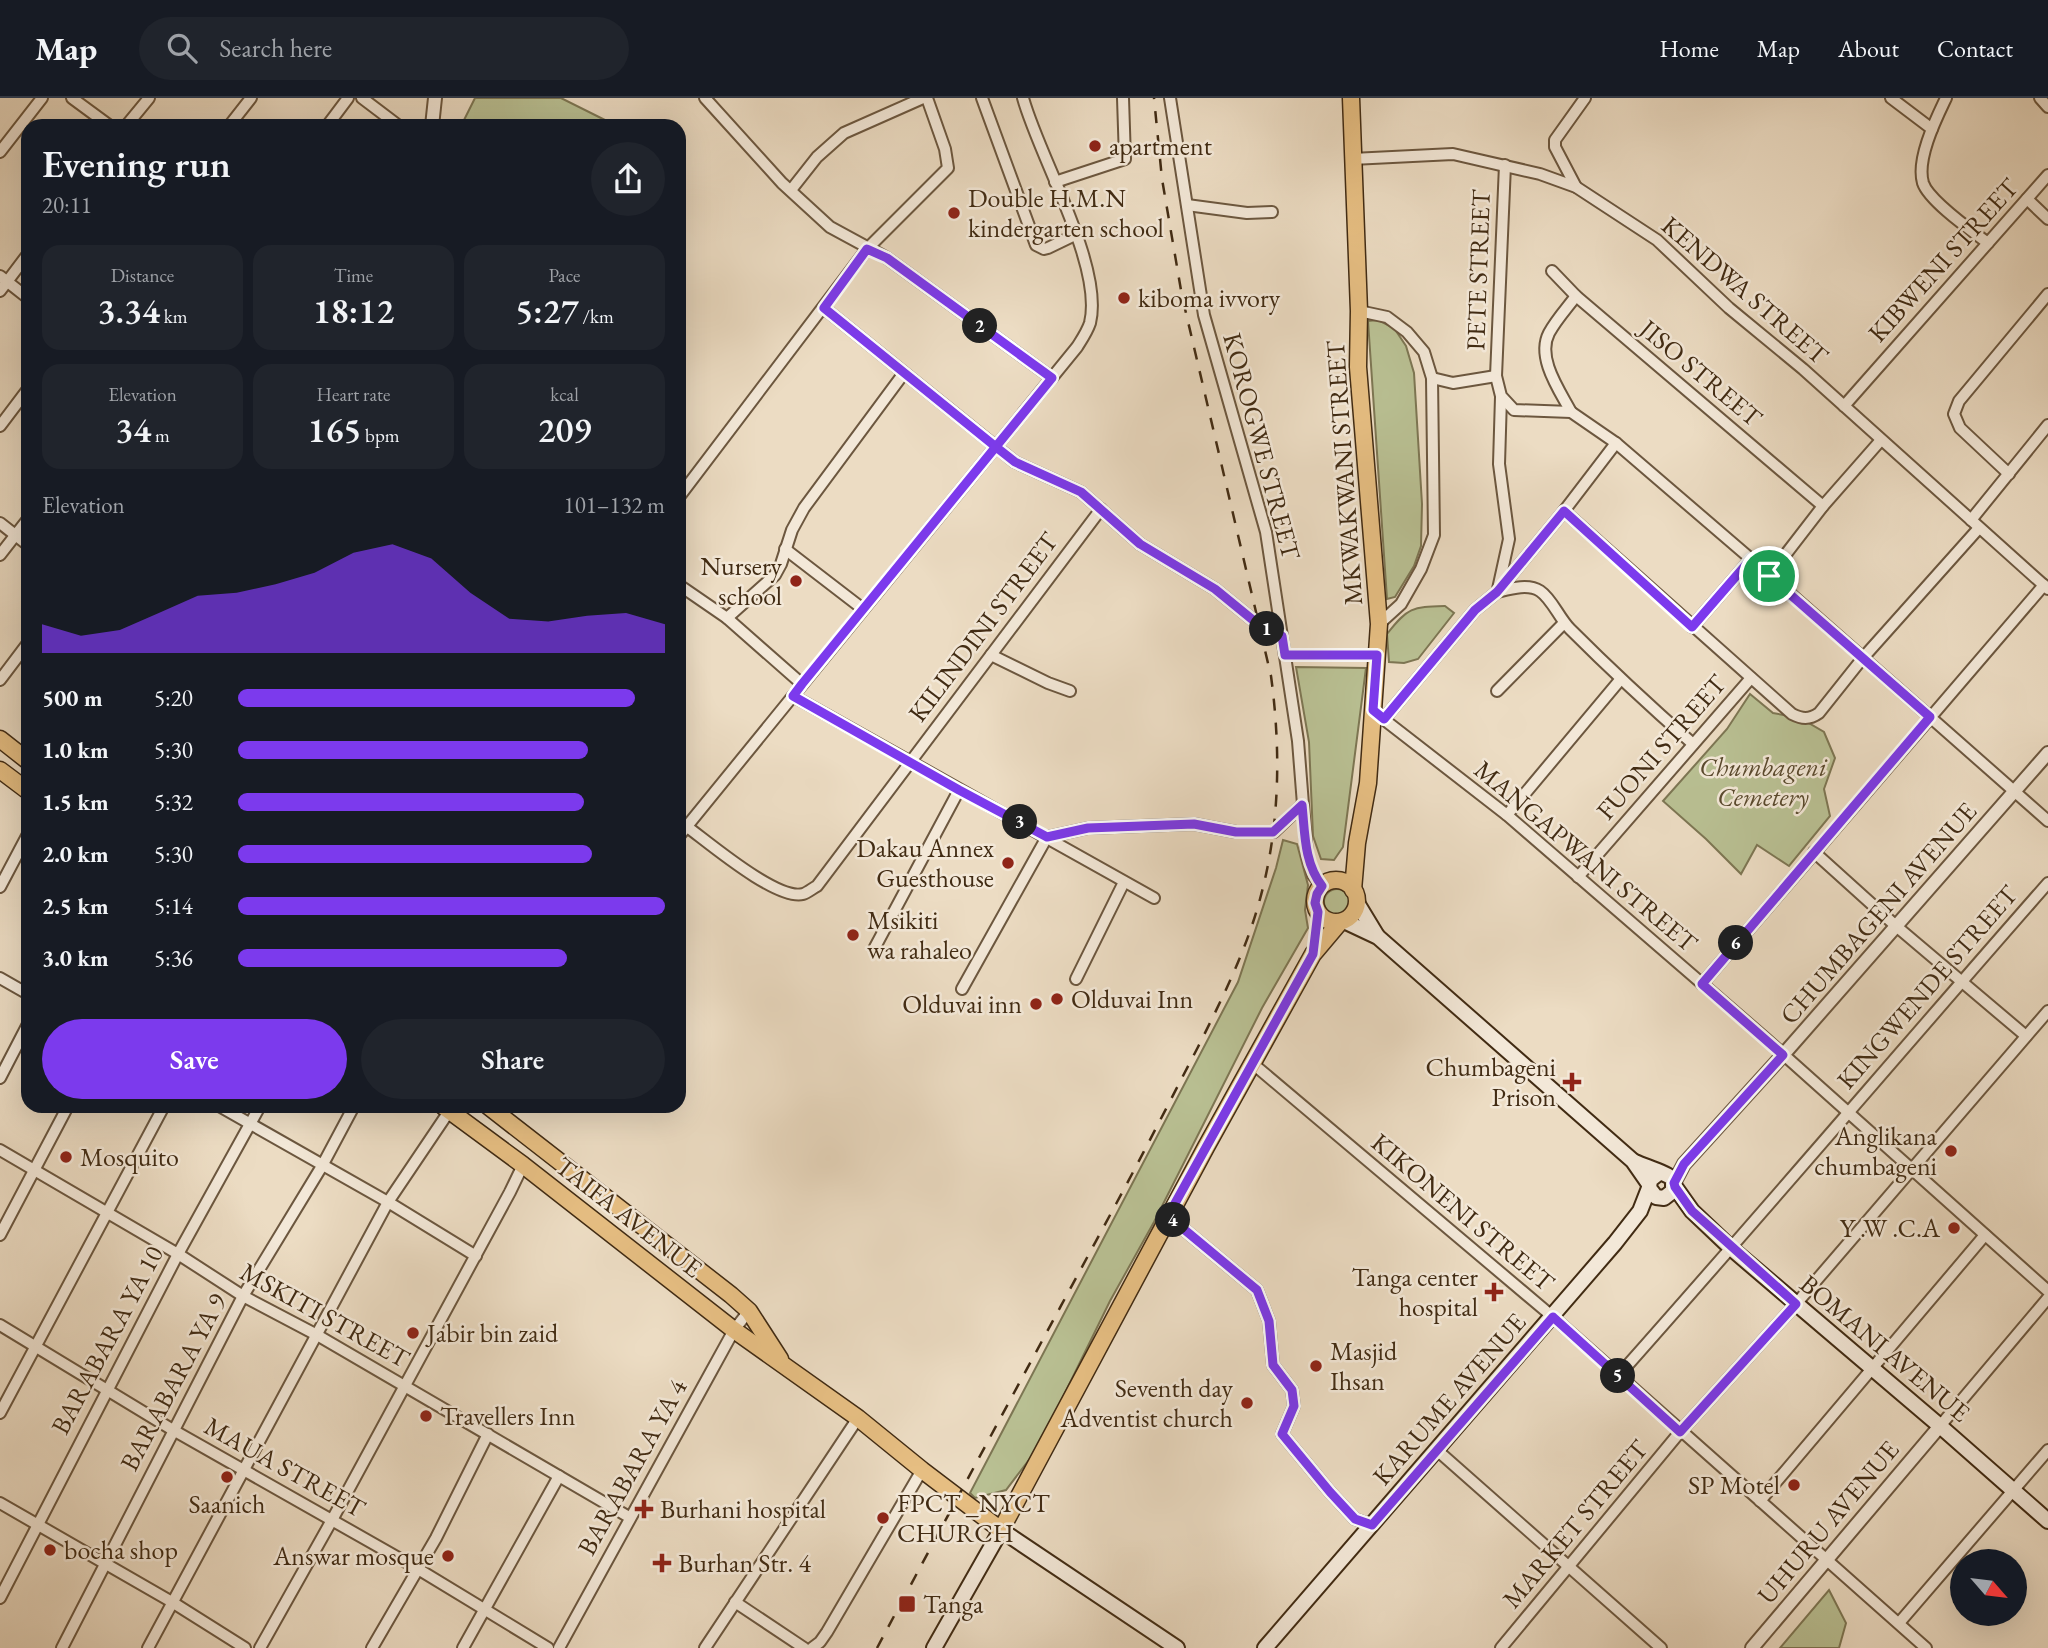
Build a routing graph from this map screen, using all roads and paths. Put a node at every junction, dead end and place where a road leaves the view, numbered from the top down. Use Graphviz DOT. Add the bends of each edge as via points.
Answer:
graph roads {
  1 [pos="42,98"];
  2 [pos="72,98"];
  3 [pos="149,98"];
  4 [pos="251,98"];
  5 [pos="348,98"];
  6 [pos="362,98"];
  7 [pos="435,98"];
  8 [pos="705,98"];
  9 [pos="925,98"];
  10 [pos="982,98"];
  11 [pos="1023,98"];
  12 [pos="1123,98"];
  13 [pos="1170,98"];
  14 [pos="1351,98"];
  15 [pos="1585,98"];
  16 [pos="1891,98"];
  17 [pos="1946,98"];
  18 [pos="2040,98"];
  19 [pos="2048,107"];
  20 [pos="26,119"];
  21 [pos="100,119"];
  22 [pos="132,119"];
  23 [pos="234,119"];
  24 [pos="332,119"];
  25 [pos="390,119"];
  26 [pos="431,119"];
  27 [pos="21,125"];
  28 [pos="1932,129"];
  29 [pos="0,152"];
  30 [pos="1352,159"];
  31 [pos="1505,165"];
  32 [pos="2048,175"];
  33 [pos="1055,182"];
  34 [pos="1576,187"];
  35 [pos="791,190"];
  36 [pos="2027,199"];
  37 [pos="1187,205"];
  38 [pos="1272,212"];
  39 [pos="2048,219"];
  40 [pos="1077,234"];
  41 [pos="1988,243"];
  42 [pos="867,249"];
  43 [pos="21,261"];
  44 [pos="1552,271"];
  45 [pos="4,279"];
  46 [pos="0,291"];
  47 [pos="21,292"];
  48 [pos="2048,294"];
  49 [pos="1576,296"];
  50 [pos="824,308"];
  51 [pos="1359,311"];
  52 [pos="904,373"];
  53 [pos="1496,376"];
  54 [pos="1052,378"];
  55 [pos="1432,378"];
  56 [pos="1501,396"];
  57 [pos="21,398"];
  58 [pos="1844,406"];
  59 [pos="1571,412"];
  60 [pos="2048,425"];
  61 [pos="0,426"];
  62 [pos="1881,440"];
  63 [pos="1616,443"];
  64 [pos="996,447"];
  65 [pos="2008,474"];
  66 [pos="686,489"];
  67 [pos="1823,506"];
  68 [pos="1101,509"];
  69 [pos="1564,511"];
  70 [pos="0,523"];
  71 [pos="1975,524"];
  72 [pos="21,528"];
  73 [pos="15,535"];
  74 [pos="21,540"];
  75 [pos="785,549"];
  76 [pos="0,555"];
  77 [pos="1751,559"];
  78 [pos="1769,576"];
  79 [pos="2046,587"];
  80 [pos="686,590"];
  81 [pos="1497,592"];
  82 [pos="863,609"];
  83 [pos="727,618"];
  84 [pos="1564,623"];
  85 [pos="1379,624"];
  86 [pos="1692,627"];
  87 [pos="1282,636"];
  88 [pos="21,652"];
  89 [pos="991,655"];
  90 [pos="1285,655"];
  91 [pos="1377,655"];
  92 [pos="1862,659"];
  93 [pos="1751,678"];
  94 [pos="0,680"];
  95 [pos="1620,680"];
  96 [pos="802,684"];
  97 [pos="1070,691"];
  98 [pos="1497,691"];
  99 [pos="793,696"];
  100 [pos="1378,715"];
  101 [pos="1930,717"];
  102 [pos="0,739"];
  103 [pos="1693,744"];
  104 [pos="2048,752"];
  105 [pos="21,756"];
  106 [pos="910,762"];
  107 [pos="0,770"];
  108 [pos="21,786"];
  109 [pos="959,790"];
  110 [pos="2014,792"];
  111 [pos="1302,805"];
  112 [pos="1507,815"];
  113 [pos="2048,821"];
  114 [pos="686,827"];
  115 [pos="686,833"];
  116 [pos="1047,837"];
  117 [pos="1357,843"];
  118 [pos="21,847"];
  119 [pos="1814,852"];
  120 [pos="1578,877"];
  121 [pos="1124,883"];
  122 [pos="1327,883"];
  123 [pos="2048,883"];
  124 [pos="0,887"];
  125 [pos="1355,896"];
  126 [pos="1154,898"];
  127 [pos="1318,912"];
  128 [pos="1342,921"];
  129 [pos="1896,926"];
  130 [pos="1378,937"];
  131 [pos="874,949"];
  132 [pos="1313,954"];
  133 [pos="0,978"];
  134 [pos="1076,979"];
  135 [pos="1962,981"];
  136 [pos="1702,984"];
  137 [pos="962,989"];
  138 [pos="21,990"];
  139 [pos="2048,1011"];
  140 [pos="2026,1036"];
  141 [pos="21,1038"];
  142 [pos="1783,1055"];
  143 [pos="1252,1063"];
  144 [pos="0,1078"];
  145 [pos="64,1113"];
  146 [pos="160,1113"];
  147 [pos="231,1113"];
  148 [pos="256,1113"];
  149 [pos="350,1113"];
  150 [pos="444,1113"];
  151 [pos="456,1113"];
  152 [pos="497,1113"];
  153 [pos="1847,1113"];
  154 [pos="250,1124"];
  155 [pos="0,1150"];
  156 [pos="523,1165"];
  157 [pos="322,1166"];
  158 [pos="34,1170"];
  159 [pos="1912,1171"];
  160 [pos="1662,1186"];
  161 [pos="388,1202"];
  162 [pos="107,1212"];
  163 [pos="1168,1216"];
  164 [pos="0,1235"];
  165 [pos="1985,1236"];
  166 [pos="670,1247"];
  167 [pos="1732,1249"];
  168 [pos="178,1254"];
  169 [pos="476,1256"];
  170 [pos="656,1268"];
  171 [pos="2048,1291"];
  172 [pos="243,1296"];
  173 [pos="2048,1298"];
  174 [pos="1796,1304"];
  175 [pos="748,1311"];
  176 [pos="1553,1317"];
  177 [pos="0,1325"];
  178 [pos="734,1331"];
  179 [pos="317,1335"];
  180 [pos="35,1345"];
  181 [pos="785,1367"];
  182 [pos="1871,1367"];
  183 [pos="1618,1376"];
  184 [pos="405,1386"];
  185 [pos="107,1388"];
  186 [pos="0,1413"];
  187 [pos="858,1418"];
  188 [pos="1940,1426"];
  189 [pos="173,1430"];
  190 [pos="1680,1432"];
  191 [pos="488,1434"];
  192 [pos="2048,1450"];
  193 [pos="1438,1451"];
  194 [pos="244,1469"];
  195 [pos="922,1471"];
  196 [pos="559,1476"];
  197 [pos="2013,1490"];
  198 [pos="1760,1500"];
  199 [pos="0,1503"];
  200 [pos="629,1517"];
  201 [pos="332,1520"];
  202 [pos="2048,1521"];
  203 [pos="37,1525"];
  204 [pos="1372,1525"];
  205 [pos="1001,1530"];
  206 [pos="1826,1558"];
  207 [pos="104,1564"];
  208 [pos="1568,1566"];
  209 [pos="418,1569"];
  210 [pos="0,1598"];
  211 [pos="172,1602"];
  212 [pos="735,1602"];
  213 [pos="485,1610"];
  214 [pos="1899,1623"];
  215 [pos="1272,1646"];
  216 [pos="62,1648"];
  217 [pos="148,1648"];
  218 [pos="245,1648"];
  219 [pos="260,1648"];
  220 [pos="372,1648"];
  221 [pos="463,1648"];
  222 [pos="548,1648"];
  223 [pos="559,1648"];
  224 [pos="705,1648"];
  225 [pos="804,1648"];
  226 [pos="812,1648"];
  227 [pos="934,1648"];
  228 [pos="1177,1648"];
  229 [pos="1501,1648"];
  230 [pos="1661,1648"];
  231 [pos="1752,1648"];
  232 [pos="1926,1648"];
  1 -- 20 [label="street"];
  2 -- 21 [label="street"];
  3 -- 22 [label="street"];
  4 -- 23 [label="street"];
  5 -- 24 [label="street"];
  6 -- 25 [label="street"];
  7 -- 26 [label="street"];
  8 -- 35 [label="street"];
  9 -- 35 [label="street" via="844,133"];
  9 -- 42 [label="street" via="948,168"];
  10 -- 40 [label="street" via="1036,245 1048,248"];
  11 -- 33 [label="street"];
  12 -- 33 [label="street" via="1125,159"];
  13 -- 37 [label="street, KOROGWE STREET"];
  14 -- 30 [label="main road, MKWAKWANI STREET"];
  15 -- 34 [label="street" via="1555,140"];
  16 -- 28 [label="street"];
  17 -- 28 [label="street"];
  18 -- 19 [label="street"];
  27 -- 29 [label="street"];
  28 -- 41 [label="street" via="1922,164 1923,183"];
  30 -- 31 [label="street, KENDWA STREET" via="1453,154"];
  30 -- 51 [label="main road, MKWAKWANI STREET"];
  31 -- 34 [label="street, KENDWA STREET"];
  31 -- 53 [label="street, PETE STREET"];
  32 -- 36 [label="street, KIBWENI STREET"];
  33 -- 40 [label="street"];
  34 -- 58 [label="street, KENDWA STREET" via="1657,240"];
  35 -- 42 [label="street" via="830,227"];
  36 -- 39 [label="street"];
  36 -- 41 [label="street, KIBWENI STREET"];
  37 -- 38 [label="street"];
  37 -- 87 [label="street, KOROGWE STREET" via="1204,315 1266,532"];
  40 -- 54 [label="street" via="1092,300 1090,321 1086,334"];
  41 -- 58 [label="street, KIBWENI STREET"];
  42 -- 50 [label="street"];
  42 -- 54 [label="street" via="887,258"];
  43 -- 45 [label="street"];
  44 -- 49 [label="street, JISO STREET"];
  45 -- 46 [label="street"];
  45 -- 47 [label="street"];
  48 -- 65 [label="street" via="1959,401 1954,414 1960,428"];
  49 -- 59 [label="street" via="1548,335 1546,357"];
  49 -- 67 [label="street, JISO STREET"];
  50 -- 52 [label="street"];
  50 -- 66 [label="street"];
  51 -- 55 [label="street" via="1387,317 1407,332 1424,352"];
  51 -- 85 [label="main road, MKWAKWANI STREET" via="1359,367"];
  52 -- 64 [label="street"];
  52 -- 75 [label="street" via="804,508"];
  53 -- 55 [label="street" via="1452,383"];
  53 -- 56 [label="street, PETE STREET"];
  54 -- 64 [label="street"];
  55 -- 85 [label="street" via="1434,535 1401,604"];
  56 -- 59 [label="street" via="1514,410"];
  56 -- 81 [label="street" via="1499,464 1509,539"];
  57 -- 61 [label="street"];
  58 -- 62 [label="street, KENDWA STREET"];
  59 -- 63 [label="street"];
  60 -- 65 [label="street"];
  62 -- 67 [label="street"];
  62 -- 71 [label="street, KENDWA STREET"];
  63 -- 69 [label="street"];
  63 -- 77 [label="street"];
  64 -- 68 [label="street" via="1015,462 1081,492"];
  64 -- 82 [label="street"];
  65 -- 71 [label="street"];
  67 -- 78 [label="street"];
  68 -- 87 [label="street" via="1140,544"];
  68 -- 89 [label="street, KILINDINI STREET"];
  69 -- 81 [label="street"];
  69 -- 86 [label="street"];
  70 -- 73 [label="street"];
  71 -- 79 [label="street, KENDWA STREET"];
  71 -- 92 [label="street"];
  72 -- 73 [label="street"];
  73 -- 74 [label="street"];
  73 -- 76 [label="street"];
  75 -- 82 [label="street"];
  75 -- 83 [label="street" via="775,575"];
  77 -- 78 [label="street"];
  77 -- 86 [label="street"];
  78 -- 92 [label="street"];
  79 -- 101 [label="street"];
  80 -- 83 [label="street"];
  81 -- 84 [label="street" via="1534,588"];
  81 -- 100 [label="street"];
  82 -- 96 [label="street"];
  83 -- 96 [label="street"];
  84 -- 95 [label="street"];
  84 -- 98 [label="street"];
  85 -- 91 [label="main road, MKWAKWANI STREET"];
  86 -- 93 [label="street"];
  87 -- 90 [label="street, KOROGWE STREET"];
  88 -- 94 [label="street"];
  89 -- 97 [label="street"];
  89 -- 106 [label="street, KILINDINI STREET"];
  90 -- 91 [label="street"];
  90 -- 111 [label="street, KOROGWE STREET"];
  91 -- 100 [label="main road, MKWAKWANI STREET"];
  92 -- 93 [label="street" via="1811,718 1792,714"];
  92 -- 101 [label="street"];
  93 -- 103 [label="street, FUONI STREET"];
  95 -- 103 [label="street"];
  95 -- 112 [label="street"];
  96 -- 99 [label="street"];
  99 -- 106 [label="street"];
  99 -- 114 [label="street"];
  100 -- 112 [label="street, MANGAPWANI STREET"];
  100 -- 117 [label="main road, MKWAKWANI STREET"];
  101 -- 110 [label="street"];
  101 -- 119 [label="street"];
  102 -- 105 [label="main road"];
  103 -- 120 [label="street, FUONI STREET"];
  104 -- 110 [label="street, CHUMBAGENI AVENUE"];
  106 -- 109 [label="street"];
  106 -- 115 [label="street, KILINDINI STREET" via="817,886 803,895 762,881"];
  107 -- 108 [label="main road"];
  109 -- 116 [label="street"];
  109 -- 131 [label="street"];
  110 -- 113 [label="street"];
  110 -- 129 [label="street, CHUMBAGENI AVENUE"];
  111 -- 116 [label="street" via="1273,832 1236,832 1194,824 1088,828"];
  111 -- 122 [label="street, KOROGWE STREET" via="1313,875"];
  112 -- 120 [label="street, MANGAPWANI STREET"];
  116 -- 121 [label="street"];
  116 -- 137 [label="street"];
  117 -- 122 [label="main road"];
  117 -- 125 [label="main road, MKWAKWANI STREET"];
  118 -- 124 [label="street"];
  119 -- 129 [label="street"];
  119 -- 136 [label="street"];
  120 -- 136 [label="street, MANGAPWANI STREET"];
  121 -- 126 [label="street"];
  121 -- 134 [label="street"];
  122 -- 125 [label="main road" via="1348,884"];
  122 -- 127 [label="main road" via="1317,894"];
  123 -- 135 [label="street, KINGWENDE STREET"];
  125 -- 128 [label="main road" via="1355,910"];
  125 -- 130 [label="main road"];
  127 -- 128 [label="main road" via="1331,922"];
  127 -- 132 [label="main road"];
  128 -- 130 [label="main road"];
  128 -- 132 [label="main road"];
  129 -- 135 [label="street"];
  129 -- 142 [label="street, CHUMBAGENI AVENUE"];
  130 -- 160 [label="main road"];
  132 -- 143 [label="main road"];
  133 -- 138 [label="street"];
  135 -- 140 [label="street"];
  135 -- 153 [label="street, KINGWENDE STREET"];
  136 -- 142 [label="street, MANGAPWANI STREET"];
  139 -- 140 [label="street, MARKET STREET"];
  140 -- 159 [label="street, MARKET STREET"];
  141 -- 144 [label="street"];
  142 -- 153 [label="street, MANGAPWANI STREET"];
  142 -- 160 [label="street, CHUMBAGENI AVENUE"];
  143 -- 163 [label="main road"];
  143 -- 176 [label="street, KIKONENI STREET"];
  145 -- 158 [label="street"];
  146 -- 162 [label="street"];
  147 -- 154 [label="street"];
  148 -- 154 [label="street, BARABARA YA 10"];
  149 -- 157 [label="street, BARABARA YA 9"];
  150 -- 161 [label="street"];
  151 -- 156 [label="main road, TAIFA AVENUE"];
  152 -- 166 [label="main road, TAIFA AVENUE"];
  153 -- 159 [label="street, MANGAPWANI STREET"];
  153 -- 167 [label="street, KINGWENDE STREET"];
  154 -- 157 [label="street"];
  154 -- 168 [label="street, BARABARA YA 10"];
  155 -- 158 [label="street, MSKITI STREET"];
  156 -- 169 [label="street"];
  156 -- 170 [label="main road, TAIFA AVENUE"];
  157 -- 161 [label="street"];
  157 -- 172 [label="street, BARABARA YA 9"];
  158 -- 162 [label="street, MSKITI STREET"];
  158 -- 164 [label="street"];
  159 -- 165 [label="street, MANGAPWANI STREET"];
  159 -- 174 [label="street, MARKET STREET"];
  160 -- 167 [label="main road, BOMANI AVENUE"];
  160 -- 176 [label="main road, KARUME AVENUE"];
  161 -- 169 [label="street"];
  161 -- 179 [label="street"];
  162 -- 168 [label="street, MSKITI STREET"];
  162 -- 180 [label="street"];
  163 -- 204 [label="street" via="1257,1290 1269,1321 1273,1365 1292,1390 1294,1406 1282,1434 1355,1519"];
  163 -- 205 [label="main road"];
  165 -- 171 [label="street, MANGAPWANI STREET"];
  165 -- 182 [label="street"];
  166 -- 170 [label="main road"];
  166 -- 175 [label="main road, TAIFA AVENUE"];
  167 -- 174 [label="main road, BOMANI AVENUE"];
  167 -- 183 [label="street, KINGWENDE STREET"];
  168 -- 172 [label="street, MSKITI STREET"];
  168 -- 185 [label="street, BARABARA YA 10"];
  169 -- 184 [label="street"];
  170 -- 178 [label="main road, TAIFA AVENUE"];
  172 -- 179 [label="street, MSKITI STREET"];
  172 -- 189 [label="street, BARABARA YA 9"];
  173 -- 188 [label="street"];
  174 -- 182 [label="main road, BOMANI AVENUE"];
  174 -- 190 [label="street, MARKET STREET"];
  175 -- 178 [label="street, BARABARA YA 4"];
  175 -- 181 [label="main road, TAIFA AVENUE"];
  176 -- 183 [label="street, KIKONENI STREET"];
  176 -- 193 [label="main road, KARUME AVENUE"];
  177 -- 180 [label="street, MAUA STREET"];
  178 -- 181 [label="main road, TAIFA AVENUE"];
  178 -- 200 [label="street, BARABARA YA 4"];
  179 -- 184 [label="street, MSKITI STREET"];
  179 -- 194 [label="street"];
  180 -- 185 [label="street, MAUA STREET"];
  180 -- 186 [label="street"];
  181 -- 187 [label="main road, TAIFA AVENUE"];
  182 -- 188 [label="main road, BOMANI AVENUE"];
  182 -- 198 [label="street"];
  183 -- 190 [label="street, KIKONENI STREET"];
  184 -- 191 [label="street, MSKITI STREET"];
  184 -- 201 [label="street"];
  185 -- 189 [label="street, MAUA STREET"];
  185 -- 203 [label="street, BARABARA YA 10"];
  187 -- 195 [label="main road, TAIFA AVENUE"];
  187 -- 212 [label="street"];
  188 -- 197 [label="main road, BOMANI AVENUE"];
  188 -- 206 [label="street, UHURU AVENUE"];
  189 -- 194 [label="street, MAUA STREET"];
  189 -- 207 [label="street, BARABARA YA 9"];
  190 -- 198 [label="street, KIKONENI STREET"];
  190 -- 208 [label="street, MARKET STREET"];
  191 -- 196 [label="street, MSKITI STREET"];
  191 -- 209 [label="street"];
  192 -- 197 [label="street"];
  193 -- 204 [label="main road, KARUME AVENUE"];
  193 -- 208 [label="street"];
  194 -- 201 [label="street, MAUA STREET"];
  194 -- 211 [label="street"];
  195 -- 205 [label="main road, TAIFA AVENUE"];
  195 -- 226 [label="street" via="827,1632"];
  196 -- 200 [label="street, MSKITI STREET"];
  196 -- 213 [label="street"];
  197 -- 202 [label="main road, BOMANI AVENUE"];
  197 -- 214 [label="street"];
  198 -- 206 [label="street, KIKONENI STREET"];
  199 -- 203 [label="street"];
  200 -- 223 [label="street, BARABARA YA 4"];
  201 -- 209 [label="street, MAUA STREET"];
  201 -- 219 [label="street"];
  203 -- 207 [label="street"];
  203 -- 210 [label="street, BARABARA YA 10"];
  204 -- 215 [label="main road, KARUME AVENUE"];
  205 -- 227 [label="main road"];
  205 -- 228 [label="main road, TAIFA AVENUE"];
  206 -- 214 [label="street, KIKONENI STREET"];
  206 -- 231 [label="street, UHURU AVENUE"];
  207 -- 211 [label="street"];
  207 -- 216 [label="street, BARABARA YA 9"];
  208 -- 229 [label="street, MARKET STREET"];
  208 -- 230 [label="street"];
  209 -- 213 [label="street, MAUA STREET"];
  209 -- 220 [label="street"];
  211 -- 217 [label="street"];
  211 -- 218 [label="street"];
  212 -- 224 [label="street"];
  212 -- 225 [label="street"];
  213 -- 221 [label="street"];
  213 -- 222 [label="street, MAUA STREET"];
  214 -- 232 [label="street, KIKONENI STREET"];
}
